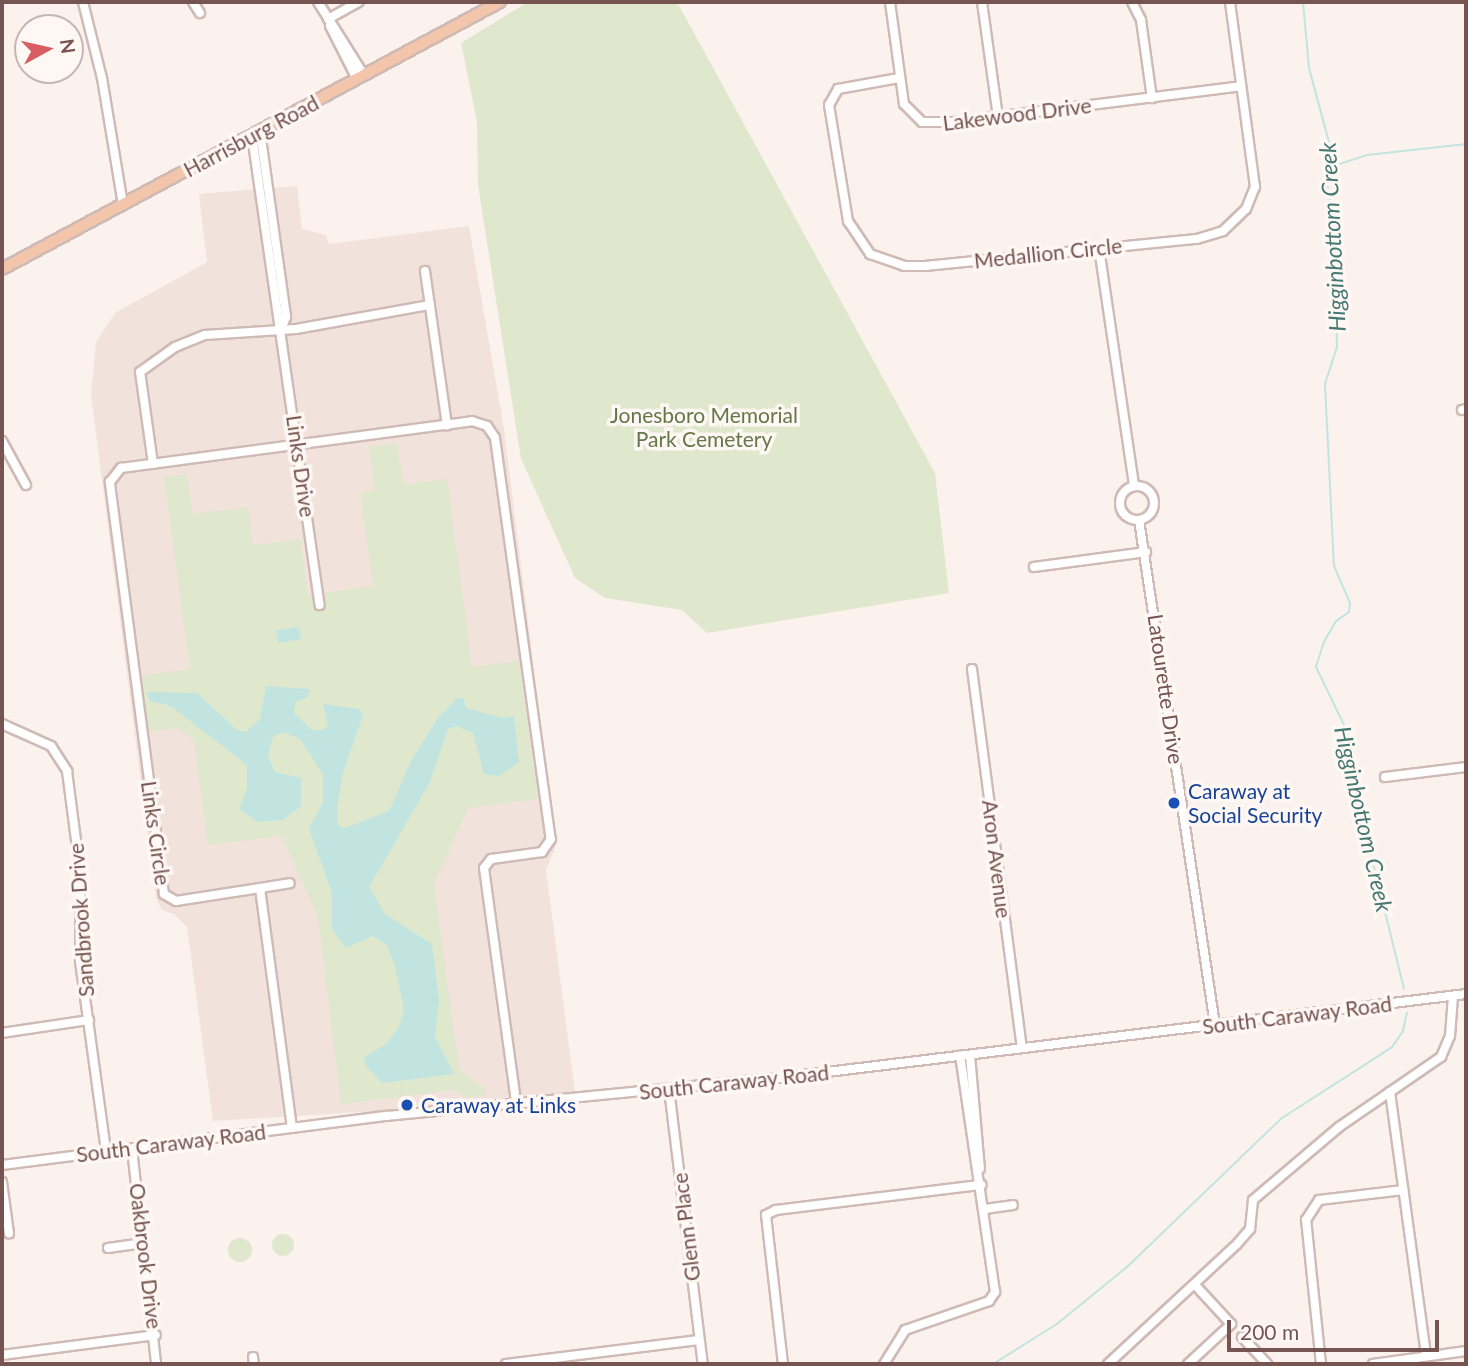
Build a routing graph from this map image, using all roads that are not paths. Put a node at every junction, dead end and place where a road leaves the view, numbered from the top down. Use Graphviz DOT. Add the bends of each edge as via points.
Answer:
graph roads {
  1 [pos="83,2"];
  2 [pos="192,2"];
  3 [pos="318,2"];
  4 [pos="359,2"];
  5 [pos="500,2"];
  6 [pos="890,2"];
  7 [pos="982,2"];
  8 [pos="1132,2"];
  9 [pos="1230,2"];
  10 [pos="200,13"];
  11 [pos="328,19"];
  12 [pos="361,77"];
  13 [pos="899,78"];
  14 [pos="1241,86"];
  15 [pos="1152,98"];
  16 [pos="998,117"];
  17 [pos="256,134"];
  18 [pos="123,205"];
  19 [pos="1099,248"];
  20 [pos="2,269"];
  21 [pos="425,271"];
  22 [pos="430,305"];
  23 [pos="282,327"];
  24 [pos="447,425"];
  25 [pos="2,441"];
  26 [pos="298,445"];
  27 [pos="153,464"];
  28 [pos="26,485"];
  29 [pos="1134,486"];
  30 [pos="1139,520"];
  31 [pos="1146,552"];
  32 [pos="1034,567"];
  33 [pos="320,605"];
  34 [pos="972,669"];
  35 [pos="2,724"];
  36 [pos="1466,767"];
  37 [pos="1385,777"];
  38 [pos="290,883"];
  39 [pos="260,888"];
  40 [pos="1466,994"];
  41 [pos="1453,996"];
  42 [pos="89,1020"];
  43 [pos="1215,1025"];
  44 [pos="2,1033"];
  45 [pos="1022,1048"];
  46 [pos="965,1055"];
  47 [pos="669,1089"];
  48 [pos="1390,1092"];
  49 [pos="516,1103"];
  50 [pos="292,1128"];
  51 [pos="132,1149"];
  52 [pos="106,1152"];
  53 [pos="2,1165"];
  54 [pos="2,1182"];
  55 [pos="981,1185"];
  56 [pos="1404,1189"];
  57 [pos="1013,1205"];
  58 [pos="985,1209"];
  59 [pos="9,1234"];
  60 [pos="144,1243"];
  61 [pos="108,1248"];
  62 [pos="1196,1286"];
  63 [pos="156,1335"];
  64 [pos="1242,1337"];
  65 [pos="699,1340"];
  66 [pos="1466,1351"];
  67 [pos="2,1355"];
  68 [pos="1426,1356"];
  69 [pos="581,1360"];
  70 [pos="156,1364"];
  71 [pos="506,1364"];
  72 [pos="703,1364"];
  73 [pos="783,1364"];
  74 [pos="884,1364"];
  75 [pos="1108,1364"];
  76 [pos="1188,1364"];
  77 [pos="1267,1364"];
  78 [pos="1321,1364"];
  79 [pos="1373,1364"];
  1 -- 18 [label="street" via="102,78"];
  2 -- 10 [label="street"];
  3 -- 11 [label="street"];
  4 -- 11 [label="street"];
  5 -- 12 [label="main road, Harrisburg Road"];
  6 -- 13 [label="street, Lakewood Drive"];
  7 -- 16 [label="street"];
  8 -- 15 [label="street" via="1141,20"];
  9 -- 14 [label="street, Medallion Circle"];
  11 -- 12 [label="street"];
  12 -- 17 [label="main road, Harrisburg Road"];
  13 -- 16 [label="street, Lakewood Drive" via="904,103 922,122"];
  13 -- 19 [label="street, Medallion Circle" via="838,89 829,105 848,221 870,254 904,267"];
  14 -- 15 [label="street, Lakewood Drive"];
  14 -- 19 [label="street, Medallion Circle" via="1255,187 1246,209 1223,231 1197,239"];
  15 -- 16 [label="street, Lakewood Drive"];
  17 -- 18 [label="main road, Harrisburg Road"];
  17 -- 23 [label="street, Links Drive"];
  18 -- 20 [label="main road, Harrisburg Road"];
  19 -- 29 [label="street"];
  21 -- 22 [label="street"];
  22 -- 23 [label="street" via="296,329"];
  22 -- 24 [label="street"];
  23 -- 26 [label="street, Links Drive"];
  23 -- 27 [label="street" via="194,337 144,367 140,372"];
  24 -- 26 [label="street, Links Circle"];
  24 -- 49 [label="street, Links Circle" via="480,422 495,438 551,839 542,852 491,859 484,868"];
  25 -- 28 [label="street"];
  26 -- 27 [label="street, Links Circle"];
  26 -- 33 [label="street, Links Drive"];
  27 -- 39 [label="street, Links Circle" via="121,468 109,486 162,890 166,898 176,901"];
  29 -- 30 [label="street" via="1124,491 1119,502 1128,517"];
  29 -- 30 [label="street" via="1146,489 1153,498 1153,509"];
  30 -- 31 [label="street, Latourette Drive"];
  31 -- 32 [label="street"];
  31 -- 43 [label="street, Latourette Drive"];
  34 -- 45 [label="street, Aron Avenue"];
  35 -- 42 [label="street, Sandbrook Drive" via="51,747 64,763 80,872 79,947"];
  36 -- 37 [label="street"];
  38 -- 39 [label="street, Links Circle"];
  39 -- 50 [label="street"];
  40 -- 41 [label="street, South Caraway Road"];
  41 -- 43 [label="street, South Caraway Road"];
  41 -- 48 [label="street" via="1445,1052 1429,1068"];
  42 -- 44 [label="street"];
  42 -- 52 [label="street, Sandbrook Drive"];
  43 -- 45 [label="street, South Caraway Road"];
  45 -- 46 [label="street, South Caraway Road"];
  46 -- 47 [label="street, South Caraway Road"];
  46 -- 55 [label="street"];
  47 -- 49 [label="street, South Caraway Road"];
  47 -- 65 [label="street, Glenn Place"];
  48 -- 56 [label="street"];
  48 -- 62 [label="street" via="1339,1127 1253,1200 1250,1229"];
  49 -- 50 [label="street, South Caraway Road"];
  50 -- 51 [label="street, South Caraway Road"];
  51 -- 52 [label="street, South Caraway Road"];
  51 -- 60 [label="street, Oakbrook Drive"];
  52 -- 53 [label="street, South Caraway Road"];
  54 -- 59 [label="street"];
  55 -- 58 [label="street"];
  55 -- 73 [label="street" via="776,1210 766,1215"];
  56 -- 68 [label="street"];
  56 -- 78 [label="street" via="1319,1200 1306,1220"];
  57 -- 58 [label="street"];
  58 -- 74 [label="street" via="993,1298 905,1330"];
  60 -- 61 [label="street"];
  60 -- 63 [label="street, Oakbrook Drive"];
  62 -- 75 [label="street"];
  62 -- 76 [label="street" via="1231,1324"];
  63 -- 67 [label="street"];
  63 -- 70 [label="street, Oakbrook Drive"];
  64 -- 77 [label="street"];
  65 -- 69 [label="street"];
  65 -- 72 [label="street, Glenn Place"];
  66 -- 68 [label="street"];
  68 -- 79 [label="street"];
  69 -- 71 [label="street"];
}
